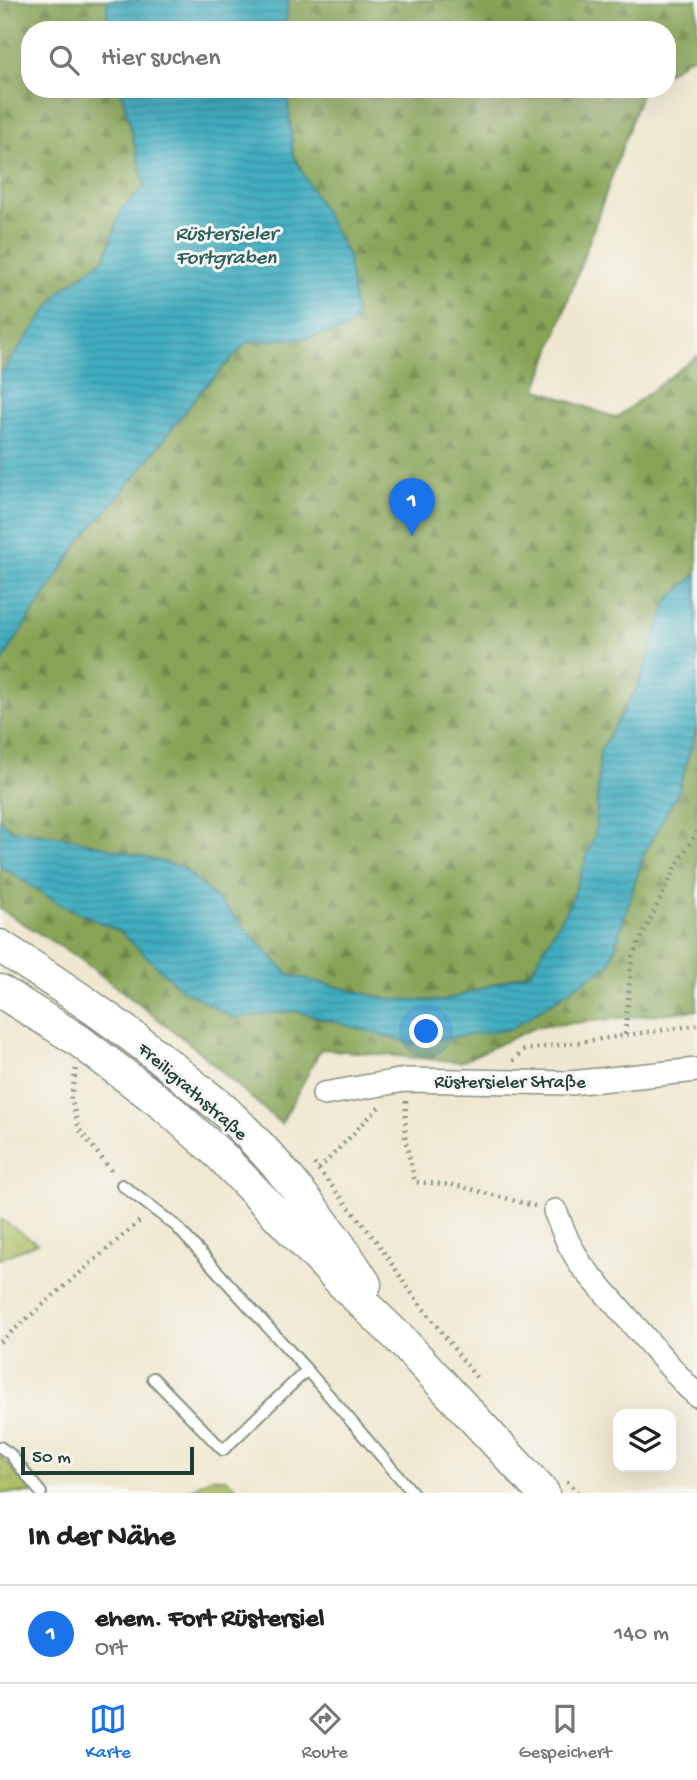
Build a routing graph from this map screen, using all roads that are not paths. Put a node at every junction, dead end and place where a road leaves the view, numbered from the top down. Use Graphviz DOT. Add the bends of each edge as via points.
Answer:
graph roads {
  1 [pos="0,946"];
  2 [pos="0,991"];
  3 [pos="697,1070"];
  4 [pos="324,1094"];
  5 [pos="122,1185"];
  6 [pos="555,1211"];
  7 [pos="400,1339"];
  8 [pos="307,1370"];
  9 [pos="153,1378"];
  10 [pos="697,1395"];
  11 [pos="0,1447"];
  12 [pos="41,1493"];
  13 [pos="413,1493"];
  14 [pos="543,1493"];
  1 -- 7 [label="main road, Freiligrathstraße" via="127,1031 224,1110 299,1192"];
  2 -- 7 [label="main road, Freiligrathstraße" via="78,1040 164,1105 220,1155"];
  3 -- 4 [label="street, Rüstersieler Straße" via="570,1083 405,1080"];
  5 -- 8 [label="lane" via="176,1226"];
  6 -- 10 [label="street" via="581,1265"];
  7 -- 14 [label="main road, Freiligrathstraße"];
  8 -- 9 [label="lane" via="223,1450"];
  8 -- 13 [label="lane"];
  11 -- 12 [label="lane"];
}
